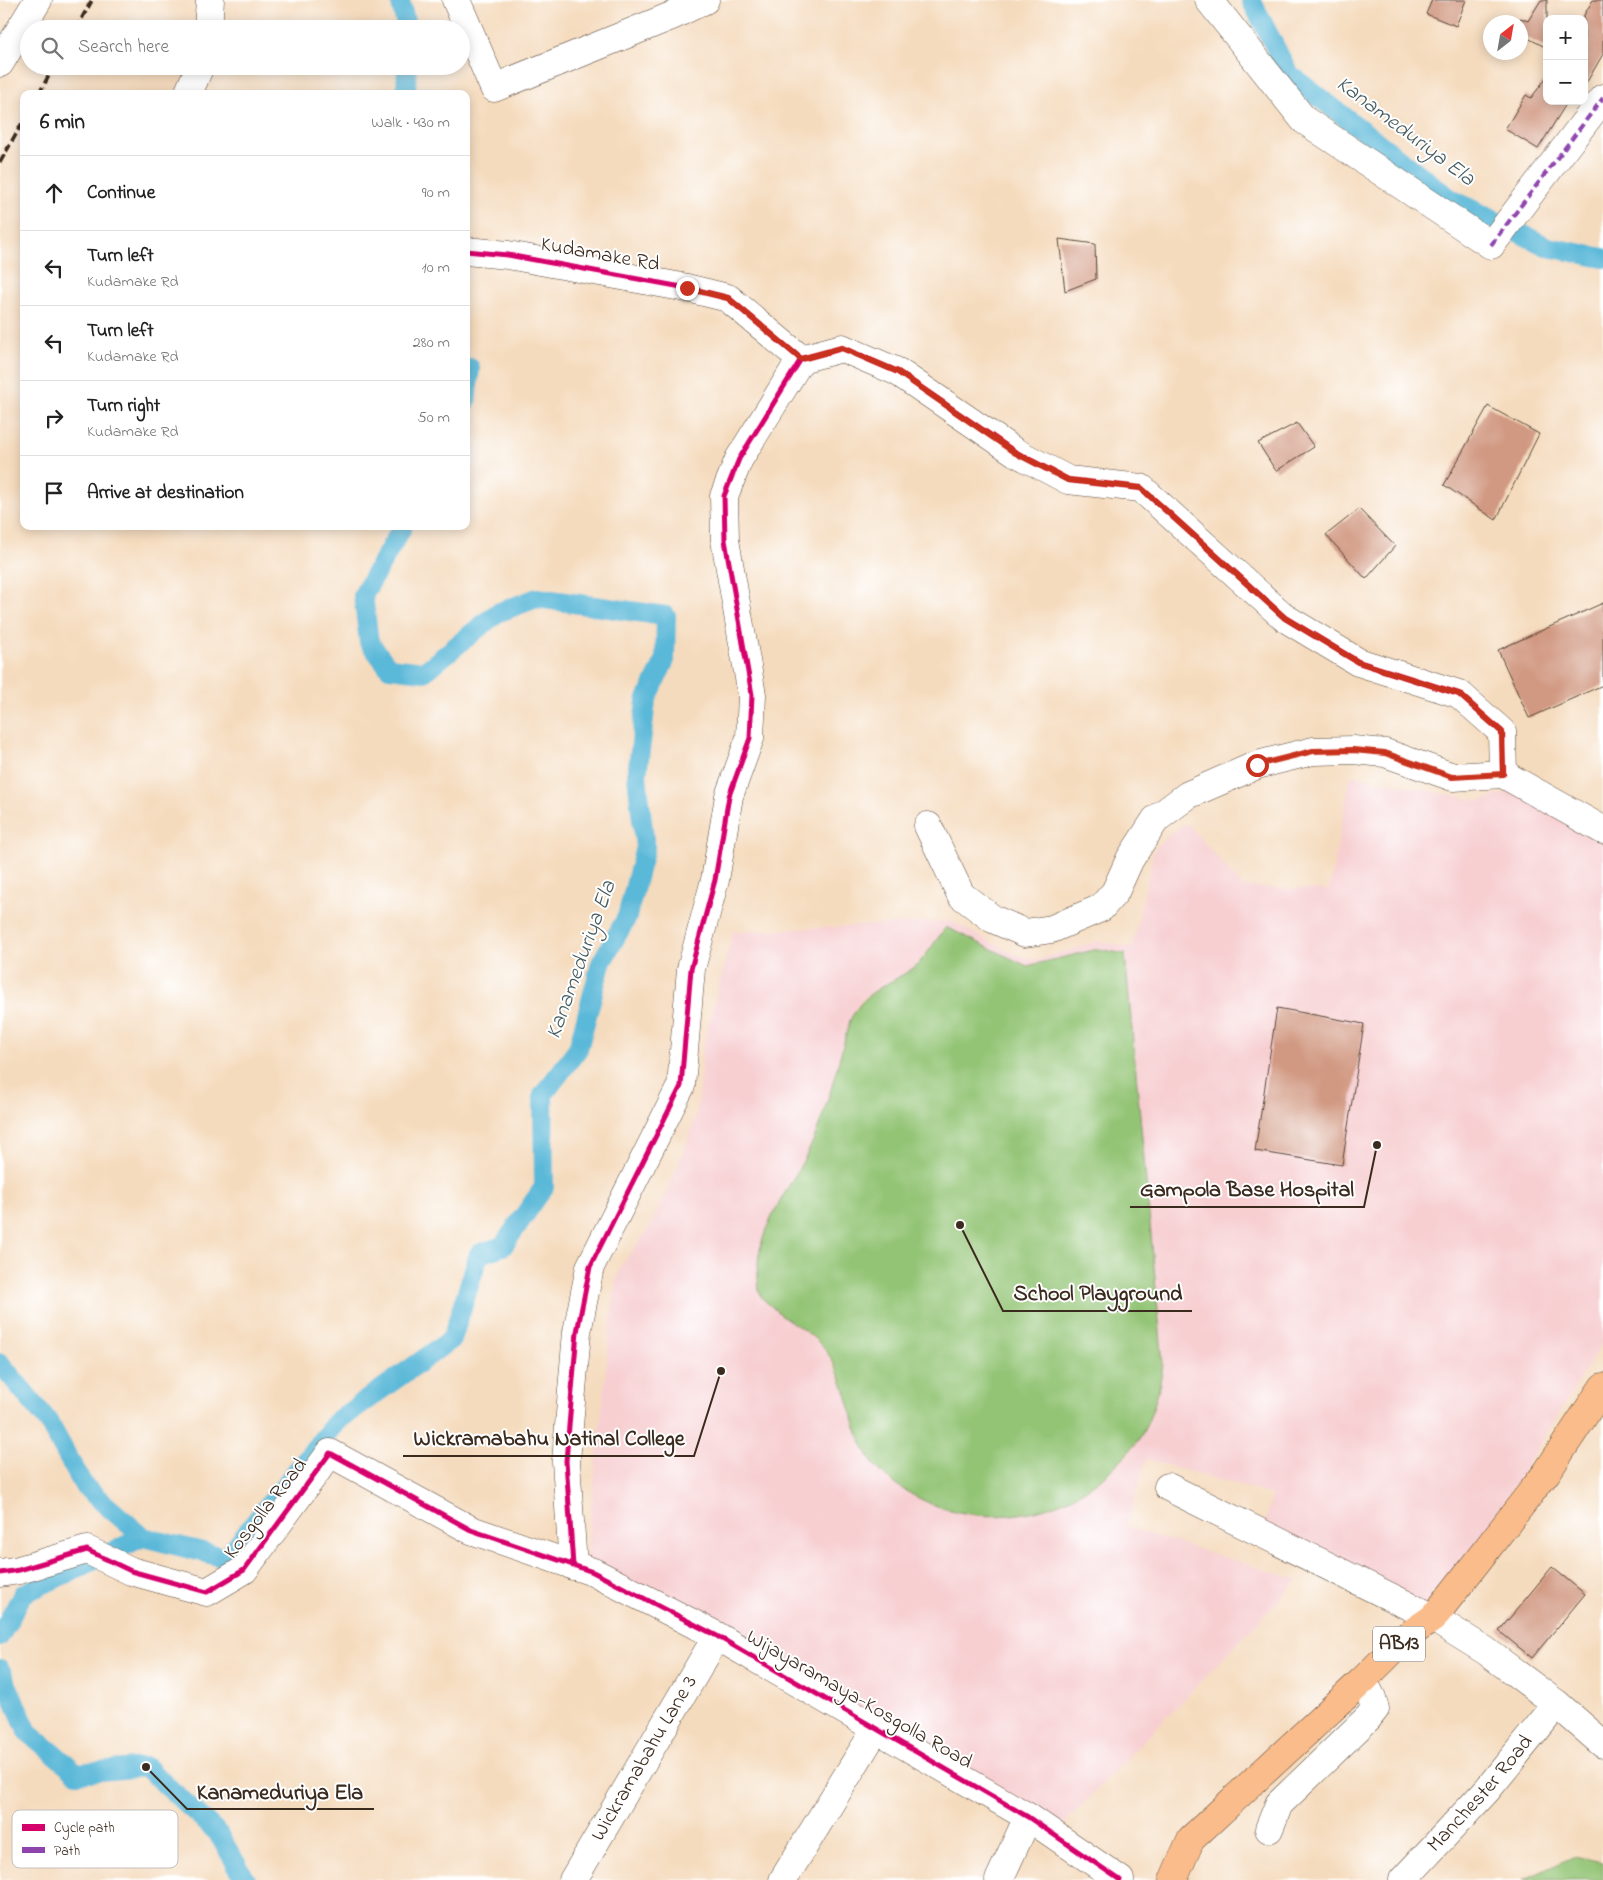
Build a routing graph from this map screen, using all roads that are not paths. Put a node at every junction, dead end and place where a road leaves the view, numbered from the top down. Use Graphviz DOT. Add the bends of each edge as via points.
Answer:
graph roads {
  1 [pos="38,0"];
  2 [pos="210,0"];
  3 [pos="456,0"];
  4 [pos="705,0"];
  5 [pos="1209,0"];
  6 [pos="26,20"];
  7 [pos="209,20"];
  8 [pos="465,20"];
  9 [pos="20,30"];
  10 [pos="470,32"];
  11 [pos="0,64"];
  12 [pos="196,75"];
  13 [pos="190,90"];
  14 [pos="1603,98"];
  15 [pos="470,251"];
  16 [pos="801,359"];
  17 [pos="1503,774"];
  18 [pos="928,826"];
  19 [pos="1603,830"];
  20 [pos="1603,1387"];
  21 [pos="1168,1486"];
  22 [pos="573,1566"];
  23 [pos="0,1573"];
  24 [pos="1433,1618"];
  25 [pos="717,1636"];
  26 [pos="1362,1680"];
  27 [pos="1557,1704"];
  28 [pos="876,1729"];
  29 [pos="1603,1744"];
  30 [pos="1028,1817"];
  31 [pos="1269,1829"];
  32 [pos="573,1880"];
  33 [pos="783,1880"];
  34 [pos="999,1880"];
  35 [pos="1120,1880"];
  36 [pos="1173,1880"];
  37 [pos="1402,1880"];
  1 -- 6 [label="street"];
  2 -- 7 [label="street"];
  3 -- 8 [label="street"];
  4 -- 10 [label="street" via="494,88"];
  5 -- 14 [label="street" via="1304,120 1491,245"];
  9 -- 11 [label="street"];
  12 -- 13 [label="street"];
  15 -- 16 [label="street, Kudamake Rd" via="508,255 728,298"];
  16 -- 17 [label="street" via="842,348 898,372 1014,452 1068,480 1141,488 1285,618 1358,662 1459,694 1502,732"];
  16 -- 22 [label="street" via="739,459 724,496 725,540 752,695 750,738 729,796 715,880 691,969 681,1086 590,1267 577,1332 566,1461"];
  17 -- 18 [label="street" via="1452,777 1385,753 1353,750 1313,751 1257,765 1188,795 1156,819 1130,859 1115,892 1101,908 1052,928 1025,933 993,918 961,895"];
  17 -- 19 [label="street"];
  20 -- 24 [label="main road, AB13" via="1547,1472"];
  21 -- 24 [label="street"];
  22 -- 23 [label="street, Kosgolla Road" via="470,1530 330,1453 244,1570 207,1592 131,1571 88,1550"];
  22 -- 25 [label="street, Wijayaramaya-Kosgolla Road" via="593,1572"];
  24 -- 26 [label="main road, AB13" via="1408,1636"];
  24 -- 27 [label="street" via="1486,1651"];
  25 -- 28 [label="street, Wijayaramaya-Kosgolla Road"];
  25 -- 32 [label="street, Wickramabahu Lane 3"];
  26 -- 31 [label="street" via="1375,1709 1279,1804"];
  26 -- 36 [label="main road, AB13" via="1191,1839"];
  27 -- 29 [label="street"];
  27 -- 37 [label="street, Manchester Road" via="1487,1790"];
  28 -- 30 [label="street, Wijayaramaya-Kosgolla Road"];
  28 -- 33 [label="street"];
  30 -- 34 [label="street"];
  30 -- 35 [label="street, Wijayaramaya-Kosgolla Road"];
}
